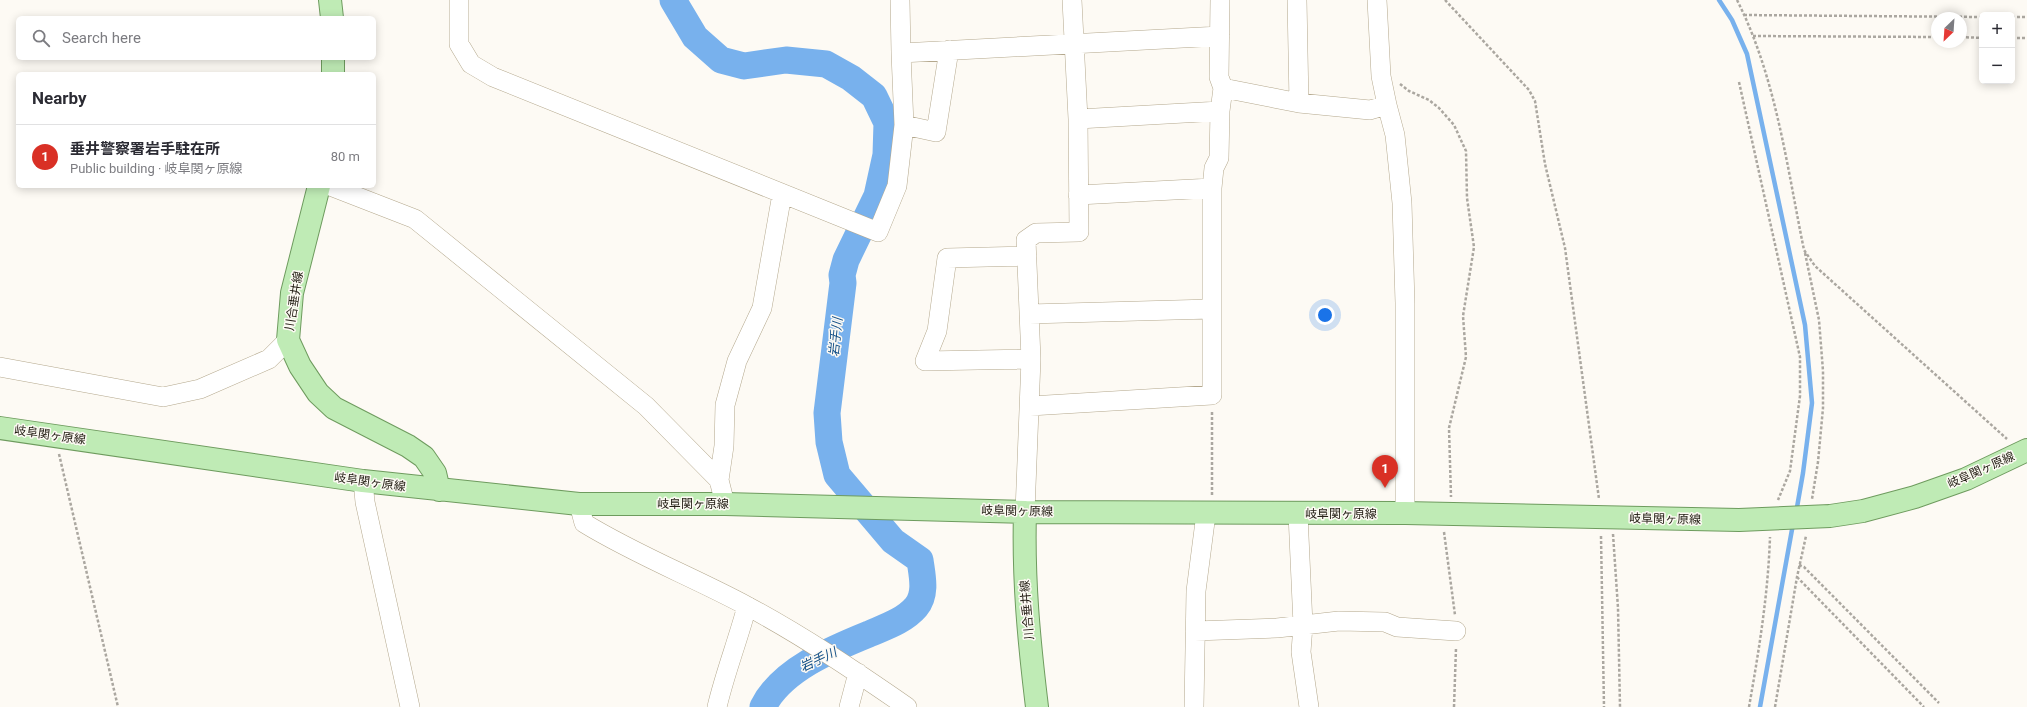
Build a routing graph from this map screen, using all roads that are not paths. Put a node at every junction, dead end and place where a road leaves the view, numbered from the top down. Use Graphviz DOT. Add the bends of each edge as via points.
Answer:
graph roads {
  1 [pos="330,0"];
  2 [pos="459,0"];
  3 [pos="900,0"];
  4 [pos="1072,0"];
  5 [pos="1220,0"];
  6 [pos="1297,0"];
  7 [pos="1377,0"];
  8 [pos="332,16"];
  9 [pos="1220,36"];
  10 [pos="1074,42"];
  11 [pos="950,50"];
  12 [pos="901,53"];
  13 [pos="333,60"];
  14 [pos="333,72"];
  15 [pos="1223,88"];
  16 [pos="1299,103"];
  17 [pos="1387,105"];
  18 [pos="1220,111"];
  19 [pos="1078,119"];
  20 [pos="904,125"];
  21 [pos="318,188"];
  22 [pos="335,188"];
  23 [pos="1212,188"];
  24 [pos="782,194"];
  25 [pos="1078,195"];
  26 [pos="1026,256"];
  27 [pos="1211,309"];
  28 [pos="1029,314"];
  29 [pos="288,340"];
  30 [pos="1031,359"];
  31 [pos="0,367"];
  32 [pos="1030,406"];
  33 [pos="0,428"];
  34 [pos="2024,451"];
  35 [pos="719,480"];
  36 [pos="363,481"];
  37 [pos="439,490"];
  38 [pos="578,504"];
  39 [pos="725,504"];
  40 [pos="1026,512"];
  41 [pos="1405,513"];
  42 [pos="1209,514"];
  43 [pos="1298,514"];
  44 [pos="747,606"];
  45 [pos="1303,625"];
  46 [pos="1195,631"];
  47 [pos="1456,631"];
  48 [pos="854,671"];
  49 [pos="410,707"];
  50 [pos="717,707"];
  51 [pos="849,707"];
  52 [pos="907,707"];
  53 [pos="1037,707"];
  54 [pos="1194,707"];
  55 [pos="1309,707"];
  1 -- 8 [label="main road"];
  2 -- 24 [label="street" via="459,44 471,64 493,77"];
  3 -- 12 [label="street"];
  4 -- 10 [label="street"];
  5 -- 9 [label="street"];
  6 -- 16 [label="street"];
  7 -- 17 [label="street" via="1381,76"];
  9 -- 10 [label="street"];
  9 -- 15 [label="street" via="1219,77"];
  10 -- 11 [label="street"];
  10 -- 19 [label="street"];
  11 -- 12 [label="street"];
  11 -- 20 [label="street" via="936,132"];
  12 -- 20 [label="street"];
  13 -- 14 [label="main road"];
  15 -- 16 [label="street"];
  15 -- 18 [label="street"];
  16 -- 17 [label="street" via="1370,110"];
  17 -- 41 [label="street" via="1396,135 1402,203 1405,303"];
  18 -- 19 [label="street"];
  18 -- 23 [label="street" via="1219,158 1214,168"];
  19 -- 25 [label="street"];
  20 -- 24 [label="street" via="897,186 878,232"];
  21 -- 29 [label="main road, 川合垂井線" via="292,293"];
  22 -- 35 [label="street" via="415,219 646,406"];
  23 -- 25 [label="street"];
  23 -- 27 [label="street"];
  24 -- 35 [label="street" via="762,308 738,361 725,404 724,446"];
  25 -- 26 [label="street" via="1079,232 1036,233 1026,240"];
  26 -- 28 [label="street"];
  26 -- 30 [label="street" via="947,258 937,331 925,360"];
  27 -- 28 [label="street"];
  27 -- 32 [label="street" via="1212,395"];
  28 -- 30 [label="street"];
  29 -- 31 [label="street" via="269,359 200,389 163,396"];
  29 -- 37 [label="main road, 川合垂井線" via="300,366 318,393 334,408 408,446 424,457 435,473"];
  30 -- 32 [label="street"];
  32 -- 40 [label="street"];
  33 -- 36 [label="main road, 岐阜関ヶ原線"];
  34 -- 41 [label="main road, 岐阜関ヶ原線" via="1966,479 1915,497 1863,511 1810,517 1739,520"];
  35 -- 39 [label="street"];
  36 -- 37 [label="main road, 岐阜関ヶ原線"];
  36 -- 49 [label="street" via="365,502"];
  37 -- 38 [label="main road, 岐阜関ヶ原線"];
  38 -- 39 [label="main road, 岐阜関ヶ原線"];
  38 -- 44 [label="street" via="584,523 616,542"];
  39 -- 40 [label="main road, 岐阜関ヶ原線"];
  40 -- 42 [label="main road, 岐阜関ヶ原線"];
  40 -- 53 [label="main road, 川合垂井線" via="1026,612"];
  41 -- 43 [label="main road, 岐阜関ヶ原線"];
  42 -- 43 [label="main road, 岐阜関ヶ原線"];
  42 -- 46 [label="street" via="1196,591"];
  43 -- 45 [label="street"];
  44 -- 48 [label="street"];
  44 -- 50 [label="street"];
  45 -- 46 [label="street"];
  45 -- 47 [label="street" via="1339,621 1385,622 1397,626"];
  45 -- 55 [label="street" via="1301,652"];
  46 -- 54 [label="street"];
  48 -- 51 [label="street"];
  48 -- 52 [label="street"];
}
